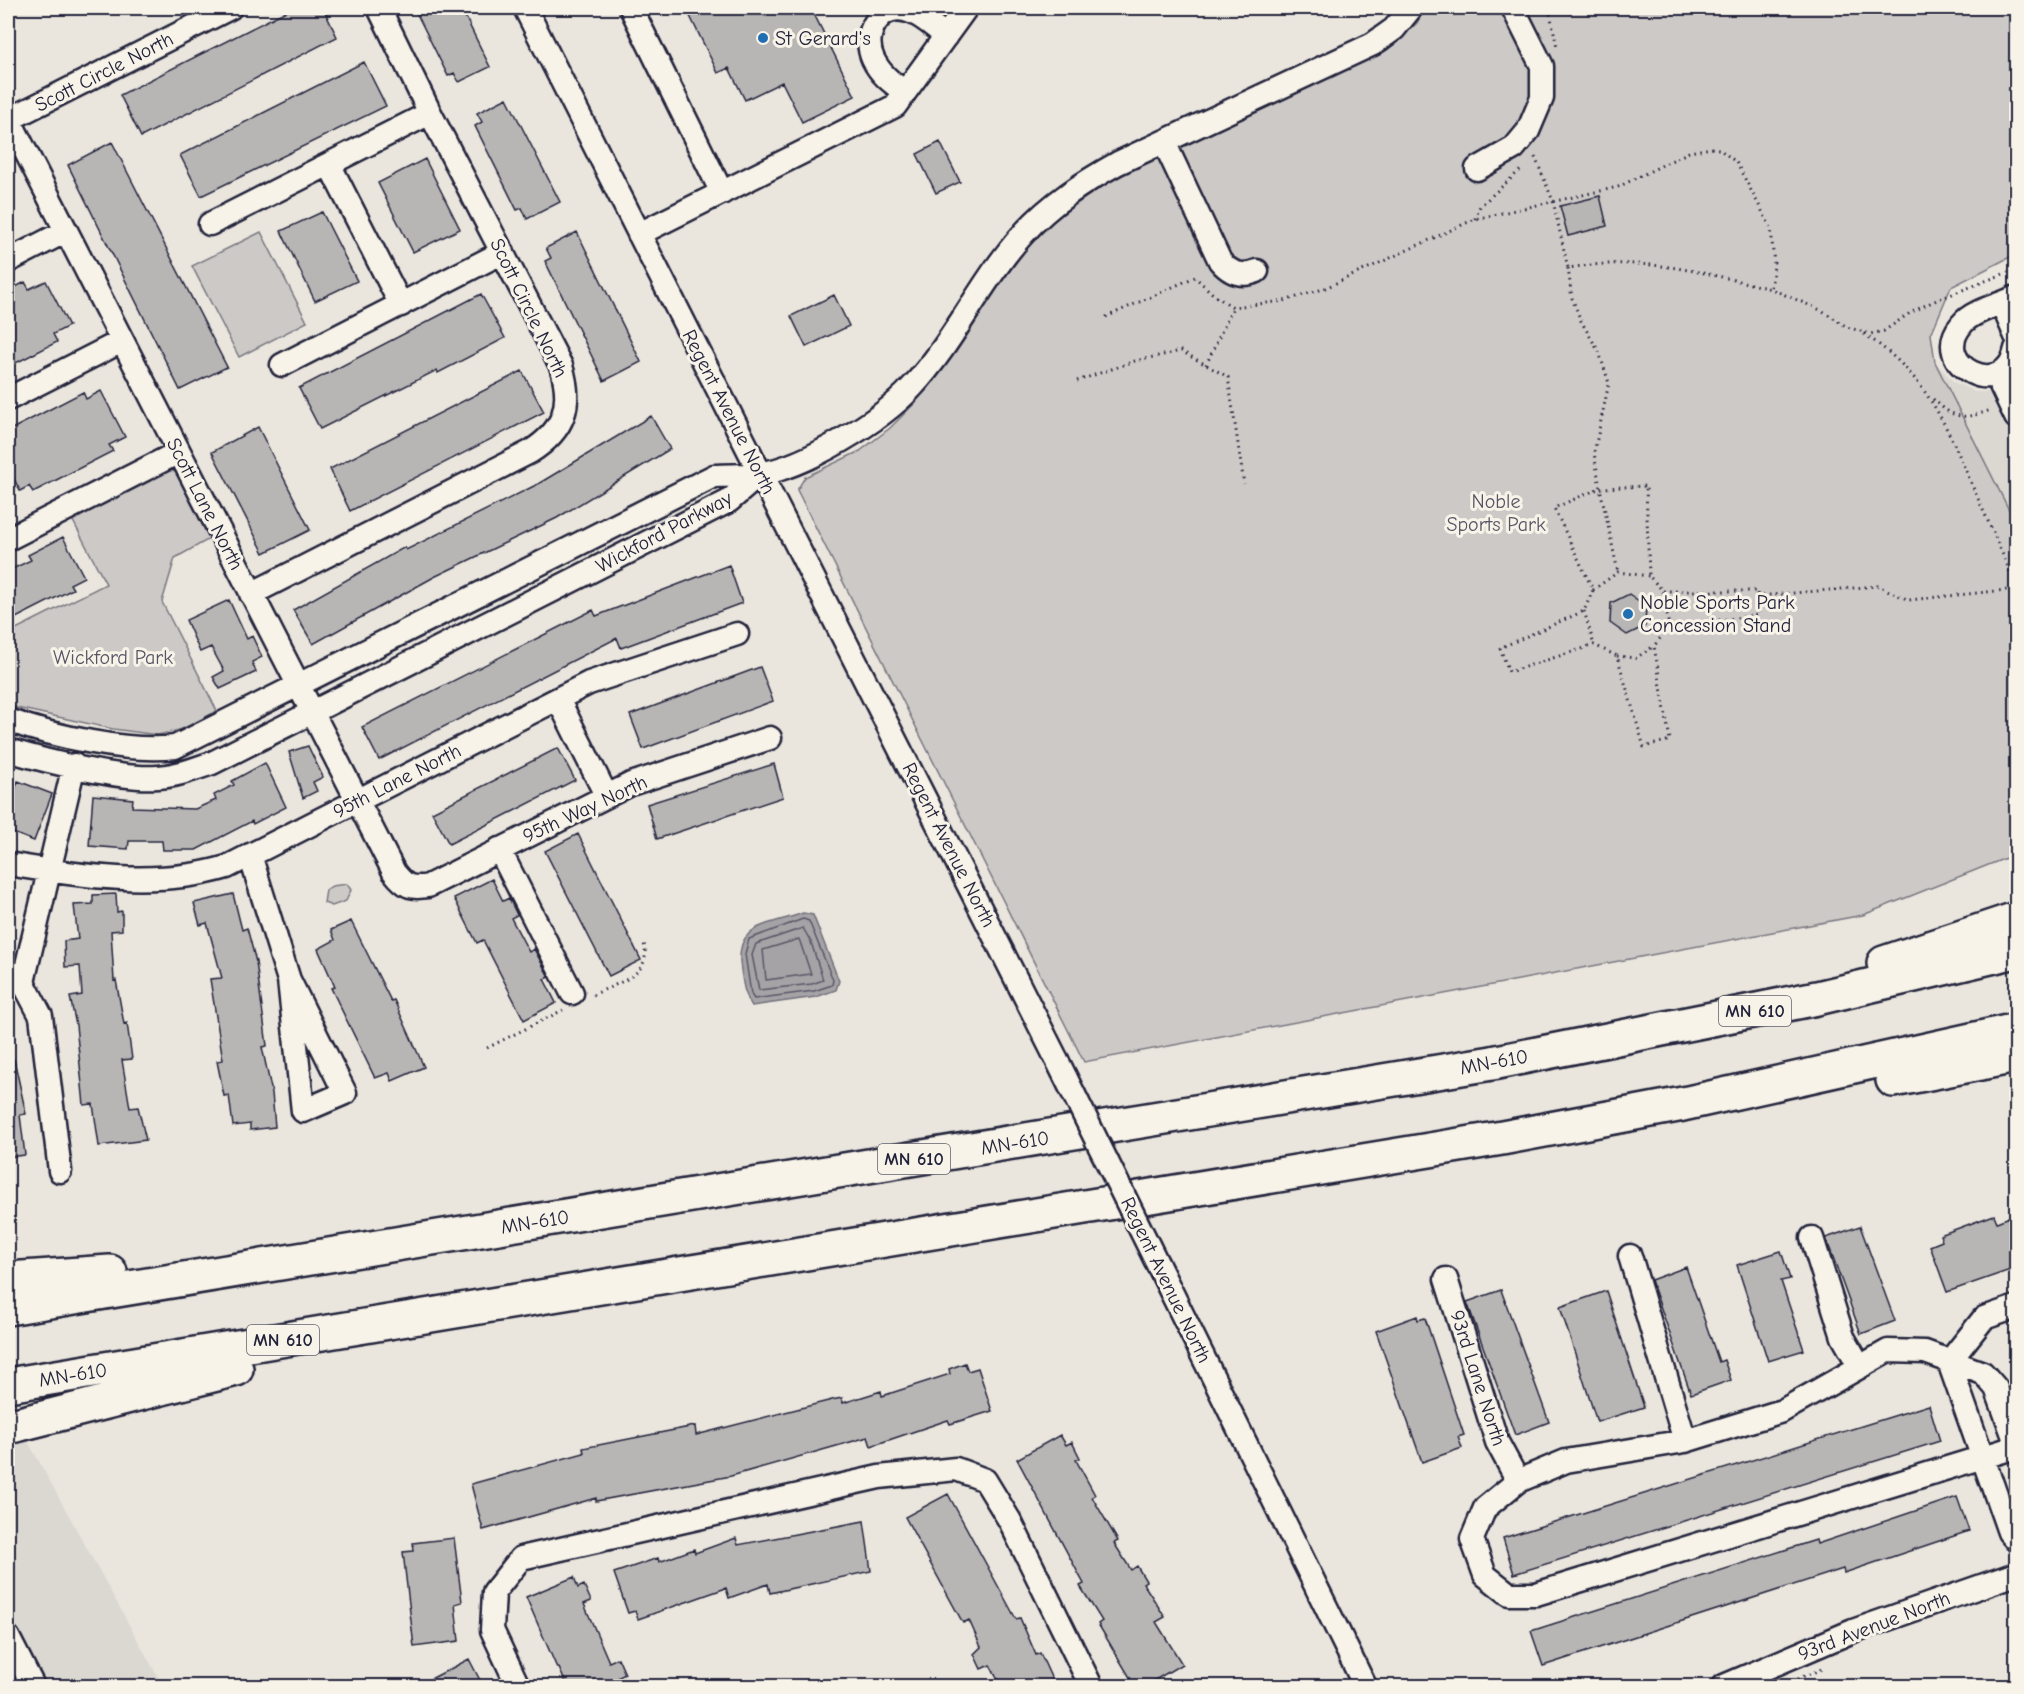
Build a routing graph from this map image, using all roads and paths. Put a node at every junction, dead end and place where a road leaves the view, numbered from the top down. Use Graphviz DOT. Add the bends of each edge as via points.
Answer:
graph roads {
  1 [pos="230,8"];
  2 [pos="378,8"];
  3 [pos="525,8"];
  4 [pos="631,8"];
  5 [pos="966,8"];
  6 [pos="1411,8"];
  7 [pos="1513,8"];
  8 [pos="946,36"];
  9 [pos="905,92"];
  10 [pos="430,113"];
  11 [pos="8,120"];
  12 [pos="1164,142"];
  13 [pos="1535,157"];
  14 [pos="329,164"];
  15 [pos="1477,169"];
  16 [pos="722,193"];
  17 [pos="1553,201"];
  18 [pos="210,224"];
  19 [pos="66,231"];
  20 [pos="639,234"];
  21 [pos="503,252"];
  22 [pos="8,261"];
  23 [pos="1569,268"];
  24 [pos="2016,269"];
  25 [pos="1257,271"];
  26 [pos="1771,290"];
  27 [pos="2009,301"];
  28 [pos="401,305"];
  29 [pos="1233,307"];
  30 [pos="1106,317"];
  31 [pos="1862,333"];
  32 [pos="2016,336"];
  33 [pos="122,341"];
  34 [pos="2016,349"];
  35 [pos="282,365"];
  36 [pos="1206,365"];
  37 [pos="1996,375"];
  38 [pos="1077,381"];
  39 [pos="1927,394"];
  40 [pos="8,399"];
  41 [pos="2012,409"];
  42 [pos="179,452"];
  43 [pos="760,474"];
  44 [pos="1244,484"];
  45 [pos="1600,488"];
  46 [pos="8,539"];
  47 [pos="1618,572"];
  48 [pos="1649,576"];
  49 [pos="2016,588"];
  50 [pos="1593,590"];
  51 [pos="1663,591"];
  52 [pos="251,594"];
  53 [pos="1757,596"];
  54 [pos="1584,611"];
  55 [pos="1669,627"];
  56 [pos="737,634"];
  57 [pos="1594,645"];
  58 [pos="1654,646"];
  59 [pos="1617,656"];
  60 [pos="299,687"];
  61 [pos="558,699"];
  62 [pos="311,712"];
  63 [pos="8,720"];
  64 [pos="770,738"];
  65 [pos="8,750"];
  66 [pos="74,765"];
  67 [pos="606,795"];
  68 [pos="357,801"];
  69 [pos="499,849"];
  70 [pos="250,855"];
  71 [pos="8,864"];
  72 [pos="49,871"];
  73 [pos="405,886"];
  74 [pos="2016,919"];
  75 [pos="2016,951"];
  76 [pos="289,980"];
  77 [pos="15,986"];
  78 [pos="572,993"];
  79 [pos="2016,1030"];
  80 [pos="2016,1056"];
  81 [pos="1492,1063"];
  82 [pos="1683,1104"];
  83 [pos="60,1171"];
  84 [pos="1812,1238"];
  85 [pos="336,1254"];
  86 [pos="1630,1256"];
  87 [pos="1446,1279"];
  88 [pos="8,1280"];
  89 [pos="560,1295"];
  90 [pos="2016,1307"];
  91 [pos="8,1308"];
  92 [pos="1949,1362"];
  93 [pos="1860,1367"];
  94 [pos="8,1385"];
  95 [pos="8,1427"];
  96 [pos="1685,1441"];
  97 [pos="2016,1445"];
  98 [pos="1984,1457"];
  99 [pos="1518,1481"];
  100 [pos="2016,1540"];
  101 [pos="2016,1574"];
  102 [pos="8,1637"];
  103 [pos="22,1681"];
  104 [pos="518,1686"];
  105 [pos="1091,1686"];
  106 [pos="1365,1686"];
  107 [pos="1729,1686"];
  1 -- 11 [label="street, Scott Circle North"];
  2 -- 10 [label="street, Scott Circle North"];
  3 -- 20 [label="street, Regent Avenue North"];
  4 -- 16 [label="street"];
  5 -- 8 [label="street"];
  6 -- 12 [label="street" via="1394,29 1373,44"];
  7 -- 15 [label="street" via="1542,66 1542,98 1528,131 1514,148"];
  8 -- 9 [label="street"];
  8 -- 9 [label="street" via="912,12 898,9 881,15 871,27 868,42 873,58 885,78"];
  9 -- 16 [label="street" via="895,106"];
  10 -- 14 [label="street"];
  10 -- 21 [label="street, Scott Circle North"];
  11 -- 19 [label="street, Scott Lane North"];
  12 -- 25 [label="street" via="1220,261 1234,273"];
  12 -- 43 [label="street" via="1080,184 1024,232 912,387 884,413 826,447"];
  13 -- 17 [label="path"];
  14 -- 18 [label="street"];
  14 -- 28 [label="street"];
  16 -- 20 [label="street"];
  17 -- 23 [label="path"];
  17 -- 26 [label="path" via="1618,187 1689,152 1719,149 1736,162 1770,228 1774,265"];
  17 -- 29 [label="path" via="1475,219 1323,289 1268,304"];
  19 -- 22 [label="street"];
  19 -- 33 [label="street, Scott Lane North"];
  20 -- 43 [label="street, Regent Avenue North"];
  21 -- 28 [label="street"];
  21 -- 52 [label="street, Scott Circle North" via="567,382 566,408 554,430 530,452"];
  23 -- 26 [label="path" via="1628,262 1662,265"];
  23 -- 45 [label="path" via="1576,309 1609,383 1594,453"];
  24 -- 31 [label="path" via="1924,306 1884,331"];
  26 -- 31 [label="path" via="1823,311"];
  27 -- 32 [label="street"];
  27 -- 37 [label="street" via="1963,322 1955,334 1953,346 1962,367 1984,377"];
  28 -- 35 [label="street"];
  29 -- 30 [label="path" via="1195,277"];
  29 -- 36 [label="path"];
  31 -- 39 [label="path" via="1898,361"];
  33 -- 40 [label="street"];
  33 -- 42 [label="street, Scott Lane North"];
  34 -- 37 [label="street" via="2007,367"];
  36 -- 38 [label="path" via="1181,351"];
  36 -- 44 [label="path" via="1228,377"];
  37 -- 41 [label="street"];
  39 -- 41 [label="path" via="1947,413 1957,416"];
  39 -- 49 [label="path" via="1943,417"];
  42 -- 46 [label="street"];
  42 -- 52 [label="street, Scott Lane North"];
  43 -- 60 [label="street, Wickford Parkway" via="714,476"];
  43 -- 62 [label="street, Wickford Parkway" via="729,501"];
  43 -- 106 [label="street, Regent Avenue North, bridge" via="1057,1060"];
  45 -- 47 [label="path"];
  45 -- 48 [label="path" via="1646,486"];
  45 -- 50 [label="path" via="1554,508"];
  47 -- 48 [label="path"];
  47 -- 50 [label="path"];
  48 -- 51 [label="path"];
  49 -- 53 [label="path" via="1909,600 1878,586"];
  50 -- 54 [label="path"];
  51 -- 53 [label="path" via="1757,591"];
  51 -- 55 [label="path"];
  52 -- 60 [label="street, Scott Lane North"];
  53 -- 55 [label="path" via="1758,615"];
  54 -- 57 [label="path"];
  54 -- 57 [label="path" via="1500,648 1509,672"];
  55 -- 58 [label="path"];
  56 -- 61 [label="street, 95th Lane North" via="589,683"];
  57 -- 59 [label="path"];
  58 -- 59 [label="path" via="1636,658"];
  58 -- 59 [label="path" via="1670,740 1644,747"];
  60 -- 62 [label="street, Scott Lane North"];
  60 -- 63 [label="street, Wickford Parkway" via="197,739 165,749 128,748"];
  61 -- 67 [label="street"];
  61 -- 68 [label="street, 95th Lane North"];
  62 -- 66 [label="street, Wickford Parkway" via="212,763 186,772 128,777"];
  62 -- 68 [label="street, Scott Lane North"];
  64 -- 67 [label="street, 95th Way North"];
  65 -- 66 [label="street, Wickford Parkway"];
  66 -- 72 [label="street"];
  67 -- 69 [label="street, 95th Way North"];
  68 -- 70 [label="street, 95th Lane North"];
  68 -- 73 [label="street, Scott Lane North" via="394,873"];
  69 -- 73 [label="street, 95th Way North" via="428,886"];
  69 -- 78 [label="street"];
  70 -- 72 [label="street, 95th Lane North" via="227,867 180,879"];
  70 -- 76 [label="street"];
  71 -- 72 [label="street, 95th Lane North"];
  72 -- 77 [label="street"];
  74 -- 81 [label="highway" via="1884,963"];
  75 -- 81 [label="highway, MN-610 / MN 610" via="1795,1003"];
  76 -- 76 [label="street" via="345,1093 303,1111 296,1051"];
  77 -- 83 [label="street" via="41,1016"];
  79 -- 82 [label="highway, MN-610 / MN 610"];
  80 -- 82 [label="highway" via="1830,1090"];
  81 -- 85 [label="highway, MN-610 / MN 610"];
  82 -- 89 [label="highway, MN-610 / MN 610" via="1502,1138"];
  84 -- 93 [label="street" via="1843,1337"];
  85 -- 88 [label="highway"];
  85 -- 91 [label="highway, MN-610 / MN 610"];
  86 -- 96 [label="street"];
  87 -- 99 [label="street, 93rd Lane North" via="1497,1442"];
  89 -- 94 [label="highway, MN-610 / MN 610"];
  89 -- 95 [label="highway" via="186,1380"];
  90 -- 92 [label="street" via="1984,1318"];
  92 -- 93 [label="street" via="1925,1352 1888,1351"];
  92 -- 97 [label="street" via="1983,1373 1996,1388"];
  92 -- 98 [label="street"];
  93 -- 96 [label="street" via="1782,1412"];
  96 -- 99 [label="street" via="1566,1461"];
  97 -- 98 [label="street"];
  98 -- 99 [label="street" via="1536,1594 1509,1594 1485,1575 1472,1539 1485,1508"];
  98 -- 100 [label="street" via="2009,1532"];
  101 -- 107 [label="street, 93rd Avenue North" via="1853,1631"];
  102 -- 103 [label="street"];
  104 -- 105 [label="street" via="492,1630 494,1592 521,1558 879,1476 956,1469 985,1480 1010,1521"];
}
